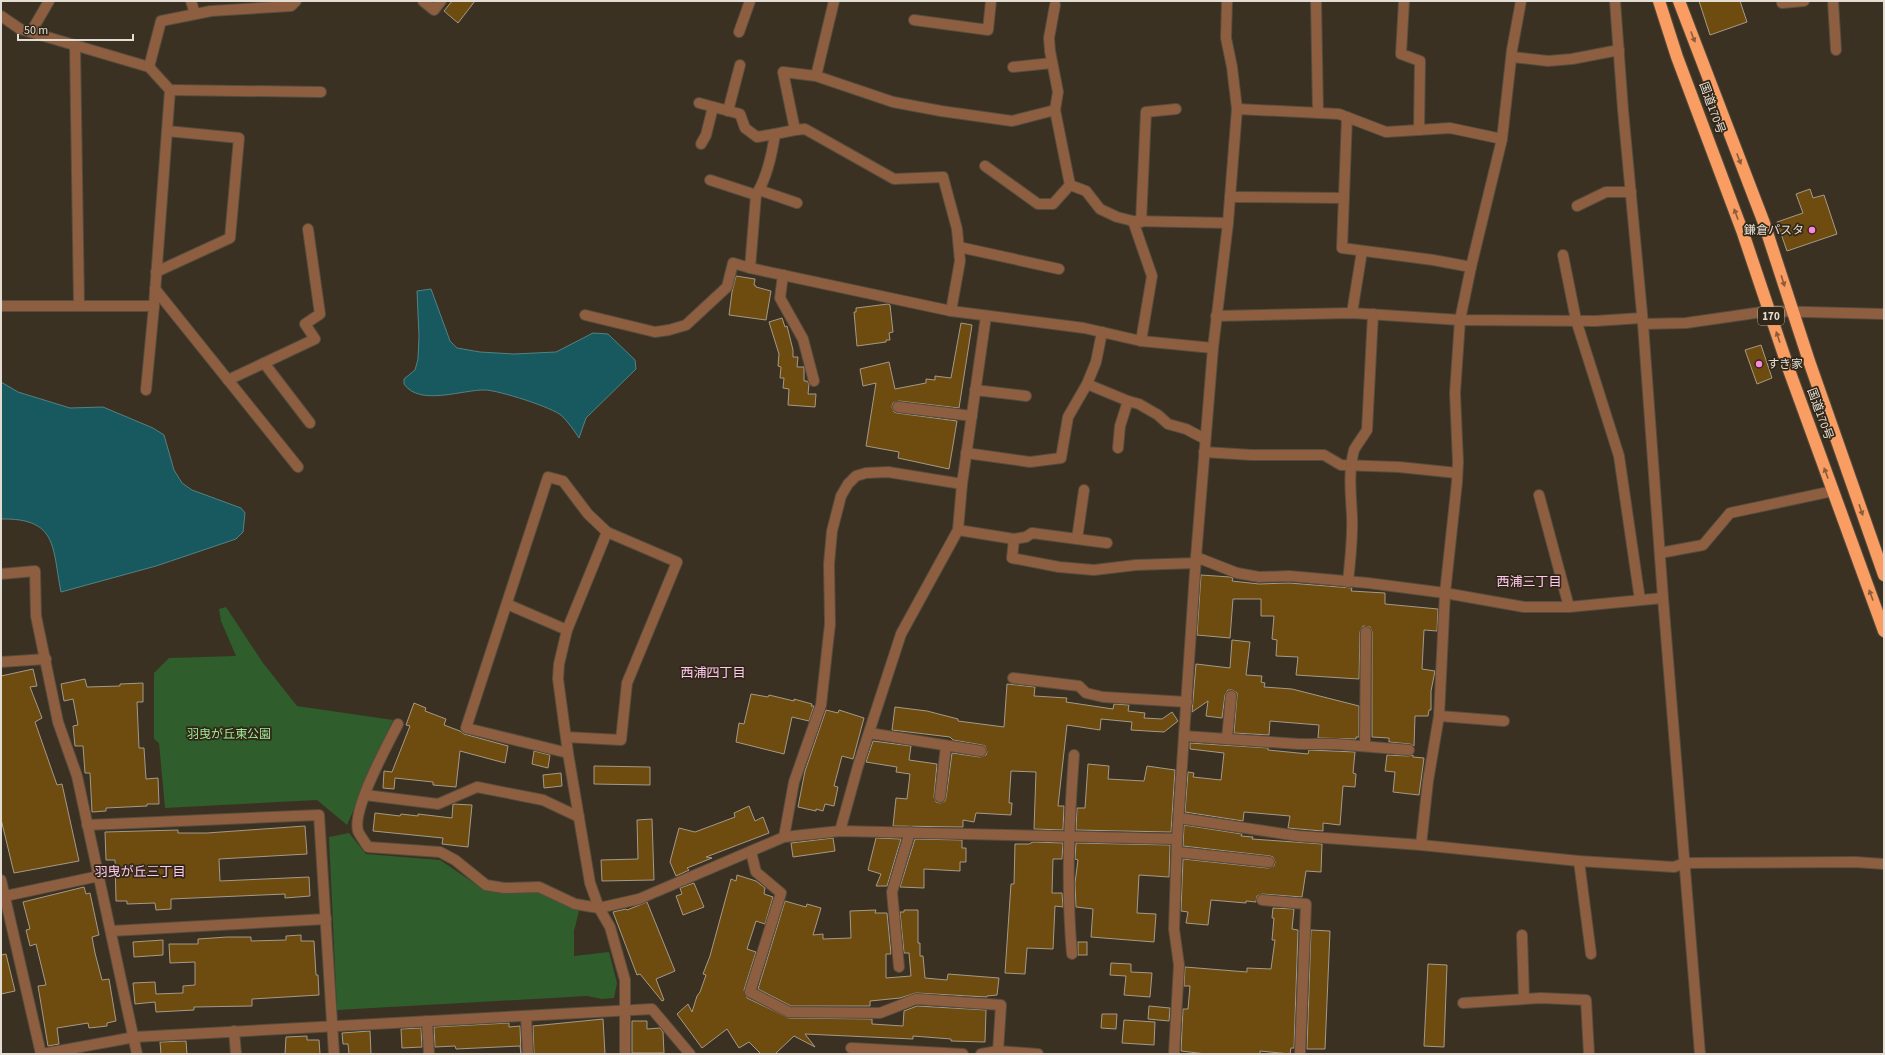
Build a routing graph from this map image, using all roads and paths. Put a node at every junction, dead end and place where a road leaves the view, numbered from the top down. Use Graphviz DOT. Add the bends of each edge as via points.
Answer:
graph roads {
  1 [pos="49,1"];
  2 [pos="192,1"];
  3 [pos="296,1"];
  4 [pos="423,1"];
  5 [pos="441,1"];
  6 [pos="750,1"];
  7 [pos="834,1"];
  8 [pos="991,1"];
  9 [pos="1227,1"];
  10 [pos="1316,1"];
  11 [pos="1404,1"];
  12 [pos="1522,1"];
  13 [pos="1615,1"];
  14 [pos="1659,1"];
  15 [pos="1679,1"];
  16 [pos="1782,1"];
  17 [pos="1804,1"];
  18 [pos="1833,1"];
  19 [pos="1055,5"];
  20 [pos="195,14"];
  21 [pos="1,16"];
  22 [pos="914,20"];
  23 [pos="31,32"];
  24 [pos="739,32"];
  25 [pos="75,46"];
  26 [pos="1618,50"];
  27 [pos="1836,50"];
  28 [pos="1512,57"];
  29 [pos="1052,64"];
  30 [pos="740,66"];
  31 [pos="149,67"];
  32 [pos="1013,67"];
  33 [pos="816,76"];
  34 [pos="170,90"];
  35 [pos="321,92"];
  36 [pos="699,103"];
  37 [pos="713,107"];
  38 [pos="1176,109"];
  39 [pos="1237,109"];
  40 [pos="1055,110"];
  41 [pos="728,111"];
  42 [pos="1318,113"];
  43 [pos="1347,117"];
  44 [pos="795,130"];
  45 [pos="1419,130"];
  46 [pos="167,131"];
  47 [pos="775,134"];
  48 [pos="1502,138"];
  49 [pos="701,144"];
  50 [pos="985,166"];
  51 [pos="710,180"];
  52 [pos="1070,185"];
  53 [pos="1631,192"];
  54 [pos="758,193"];
  55 [pos="1230,197"];
  56 [pos="1344,198"];
  57 [pos="797,203"];
  58 [pos="1578,206"];
  59 [pos="1137,222"];
  60 [pos="1228,223"];
  61 [pos="308,229"];
  62 [pos="959,247"];
  63 [pos="1362,251"];
  64 [pos="1563,255"];
  65 [pos="1471,267"];
  66 [pos="750,268"];
  67 [pos="1058,269"];
  68 [pos="156,272"];
  69 [pos="783,275"];
  70 [pos="155,289"];
  71 [pos="78,305"];
  72 [pos="1,306"];
  73 [pos="154,306"];
  74 [pos="951,311"];
  75 [pos="1769,311"];
  76 [pos="1793,312"];
  77 [pos="1352,313"];
  78 [pos="1373,314"];
  79 [pos="1884,314"];
  80 [pos="585,315"];
  81 [pos="986,316"];
  82 [pos="1216,316"];
  83 [pos="1460,320"];
  84 [pos="1576,320"];
  85 [pos="1642,320"];
  86 [pos="1102,332"];
  87 [pos="1141,341"];
  88 [pos="1213,348"];
  89 [pos="264,363"];
  90 [pos="228,380"];
  91 [pos="814,381"];
  92 [pos="1087,384"];
  93 [pos="146,390"];
  94 [pos="976,390"];
  95 [pos="1026,396"];
  96 [pos="1128,401"];
  97 [pos="898,407"];
  98 [pos="972,416"];
  99 [pos="310,423"];
  100 [pos="1205,439"];
  101 [pos="1118,448"];
  102 [pos="1204,452"];
  103 [pos="966,453"];
  104 [pos="1351,465"];
  105 [pos="298,467"];
  106 [pos="1457,473"];
  107 [pos="962,484"];
  108 [pos="1084,490"];
  109 [pos="1833,491"];
  110 [pos="1539,495"];
  111 [pos="958,530"];
  112 [pos="607,532"];
  113 [pos="1014,539"];
  114 [pos="1077,539"];
  115 [pos="1107,543"];
  116 [pos="1660,553"];
  117 [pos="1196,560"];
  118 [pos="1,574"];
  119 [pos="1884,575"];
  120 [pos="1348,582"];
  121 [pos="1445,593"];
  122 [pos="1663,598"];
  123 [pos="1640,600"];
  124 [pos="507,604"];
  125 [pos="1568,607"];
  126 [pos="567,630"];
  127 [pos="1884,631"];
  128 [pos="1366,632"];
  129 [pos="46,660"];
  130 [pos="1,662"];
  131 [pos="1013,678"];
  132 [pos="1231,696"];
  133 [pos="1187,702"];
  134 [pos="1439,716"];
  135 [pos="1504,721"];
  136 [pos="398,724"];
  137 [pos="869,732"];
  138 [pos="1184,736"];
  139 [pos="566,737"];
  140 [pos="1227,739"];
  141 [pos="946,746"];
  142 [pos="1365,746"];
  143 [pos="1409,750"];
  144 [pos="981,752"];
  145 [pos="568,753"];
  146 [pos="1074,755"];
  147 [pos="365,795"];
  148 [pos="940,797"];
  149 [pos="579,817"];
  150 [pos="1179,818"];
  151 [pos="88,825"];
  152 [pos="840,831"];
  153 [pos="910,832"];
  154 [pos="784,837"];
  155 [pos="1068,837"];
  156 [pos="1177,839"];
  157 [pos="1421,845"];
  158 [pos="751,852"];
  159 [pos="1177,852"];
  160 [pos="1269,862"];
  161 [pos="1579,862"];
  162 [pos="1686,863"];
  163 [pos="1884,864"];
  164 [pos="99,876"];
  165 [pos="1,880"];
  166 [pos="2,897"];
  167 [pos="1262,900"];
  168 [pos="599,908"];
  169 [pos="326,919"];
  170 [pos="111,932"];
  171 [pos="1522,935"];
  172 [pos="1072,954"];
  173 [pos="1591,954"];
  174 [pos="900,967"];
  175 [pos="1524,999"];
  176 [pos="1463,1003"];
  177 [pos="624,1011"];
  178 [pos="526,1016"];
  179 [pos="427,1021"];
  180 [pos="333,1026"];
  181 [pos="234,1031"];
  182 [pos="135,1037"];
  183 [pos="851,1048"];
  184 [pos="998,1051"];
  185 [pos="42,1054"];
  186 [pos="137,1054"];
  187 [pos="236,1054"];
  188 [pos="334,1054"];
  189 [pos="429,1054"];
  190 [pos="528,1054"];
  191 [pos="625,1054"];
  192 [pos="690,1054"];
  193 [pos="964,1054"];
  194 [pos="981,1054"];
  195 [pos="1030,1054"];
  196 [pos="1038,1054"];
  197 [pos="1174,1054"];
  198 [pos="1300,1054"];
  199 [pos="1589,1054"];
  200 [pos="1700,1054"];
  1 -- 23 [label="street"];
  2 -- 20 [label="street"];
  3 -- 20 [label="street" via="291,6"];
  4 -- 5 [label="street" via="434,10"];
  6 -- 24 [label="street"];
  7 -- 33 [label="street"];
  8 -- 22 [label="street" via="988,30"];
  9 -- 39 [label="street" via="1226,38"];
  10 -- 42 [label="street"];
  11 -- 45 [label="street" via="1401,54 1420,61"];
  12 -- 28 [label="street"];
  13 -- 26 [label="street"];
  75 -- 14 [label="highway, 国道170号 / 170, one-way"];
  15 -- 76 [label="highway, 国道170号 / 170, one-way" via="1764,223"];
  16 -- 17 [label="street"];
  18 -- 27 [label="street"];
  19 -- 29 [label="street" via="1049,38"];
  20 -- 31 [label="street" via="161,22"];
  21 -- 23 [label="street" via="20,29"];
  23 -- 25 [label="street"];
  25 -- 31 [label="street"];
  25 -- 71 [label="street"];
  26 -- 28 [label="street" via="1548,61"];
  26 -- 53 [label="street"];
  28 -- 48 [label="street"];
  29 -- 32 [label="street"];
  29 -- 40 [label="street" via="1058,92"];
  30 -- 41 [label="street"];
  31 -- 34 [label="street"];
  33 -- 40 [label="street" via="893,102 1004,120 1012,121"];
  33 -- 44 [label="street" via="783,72"];
  34 -- 35 [label="street"];
  34 -- 46 [label="street"];
  36 -- 37 [label="street"];
  37 -- 41 [label="street"];
  37 -- 49 [label="street"];
  38 -- 59 [label="street" via="1146,112"];
  39 -- 42 [label="street"];
  39 -- 55 [label="street"];
  40 -- 52 [label="street"];
  41 -- 47 [label="street" via="740,114 745,128 757,137"];
  42 -- 43 [label="street"];
  43 -- 45 [label="street" via="1386,132"];
  43 -- 56 [label="street"];
  44 -- 47 [label="street"];
  44 -- 62 [label="street" via="805,128 894,179 943,177 957,229"];
  45 -- 48 [label="street" via="1450,128"];
  46 -- 68 [label="street"];
  46 -- 68 [label="street" via="239,138 230,238"];
  47 -- 54 [label="street" via="772,155"];
  48 -- 65 [label="street"];
  50 -- 52 [label="street" via="1038,204 1053,204"];
  51 -- 54 [label="street"];
  52 -- 59 [label="street" via="1086,191 1100,209"];
  53 -- 58 [label="street" via="1606,192"];
  53 -- 85 [label="street"];
  54 -- 57 [label="street"];
  54 -- 66 [label="street"];
  55 -- 56 [label="street"];
  55 -- 60 [label="street"];
  56 -- 63 [label="street" via="1342,248"];
  59 -- 60 [label="street"];
  59 -- 87 [label="street" via="1152,276"];
  60 -- 82 [label="street"];
  61 -- 89 [label="street" via="320,314 305,324 315,339"];
  62 -- 67 [label="street"];
  62 -- 74 [label="street" via="960,260"];
  63 -- 65 [label="street"];
  63 -- 77 [label="street"];
  64 -- 84 [label="street"];
  65 -- 83 [label="street"];
  66 -- 69 [label="street"];
  66 -- 80 [label="street" via="733,263 728,287 686,325 669,330 655,332"];
  68 -- 70 [label="street"];
  69 -- 74 [label="street"];
  69 -- 91 [label="street" via="780,298 803,339"];
  70 -- 73 [label="street"];
  70 -- 90 [label="street"];
  71 -- 72 [label="street"];
  71 -- 73 [label="street"];
  73 -- 93 [label="street"];
  74 -- 81 [label="street"];
  75 -- 76 [label="street"];
  75 -- 85 [label="street" via="1686,324"];
  109 -- 75 [label="highway, 国道170号 / 170, one-way"];
  76 -- 79 [label="street"];
  76 -- 119 [label="highway, 国道170号 / 170, one-way"];
  77 -- 78 [label="street"];
  77 -- 82 [label="street"];
  78 -- 83 [label="street"];
  78 -- 104 [label="street" via="1367,430 1355,448"];
  81 -- 86 [label="street"];
  81 -- 94 [label="street"];
  82 -- 88 [label="street"];
  83 -- 84 [label="street"];
  83 -- 106 [label="street" via="1455,393"];
  84 -- 85 [label="street"];
  84 -- 123 [label="street" via="1619,456"];
  85 -- 116 [label="street"];
  86 -- 87 [label="street"];
  86 -- 92 [label="street" via="1096,362"];
  87 -- 88 [label="street"];
  88 -- 100 [label="street"];
  89 -- 90 [label="street"];
  89 -- 99 [label="street"];
  90 -- 105 [label="street"];
  92 -- 96 [label="street"];
  92 -- 103 [label="street" via="1068,417 1061,458 1030,462"];
  94 -- 95 [label="street"];
  94 -- 98 [label="street"];
  96 -- 100 [label="street" via="1139,404 1168,424"];
  96 -- 101 [label="street" via="1120,426"];
  97 -- 98 [label="street"];
  98 -- 103 [label="street"];
  100 -- 102 [label="street"];
  102 -- 104 [label="street" via="1252,455 1324,454 1341,465"];
  102 -- 117 [label="street"];
  103 -- 107 [label="street"];
  104 -- 106 [label="street"];
  104 -- 120 [label="street" via="1352,518"];
  106 -- 121 [label="street"];
  107 -- 111 [label="street"];
  107 -- 154 [label="street" via="888,472 866,473 856,476 841,496 832,531 830,624 821,705 794,782"];
  108 -- 114 [label="street"];
  109 -- 116 [label="street" via="1730,513 1703,545"];
  127 -- 109 [label="highway, 国道170号 / 170, one-way"];
  110 -- 125 [label="street"];
  111 -- 113 [label="street"];
  111 -- 137 [label="street" via="900,634"];
  112 -- 124 [label="street" via="588,514 563,481 548,477"];
  112 -- 126 [label="street"];
  112 -- 139 [label="street" via="677,562 627,683 621,740"];
  113 -- 114 [label="street" via="1026,537 1032,532"];
  113 -- 117 [label="street" via="1012,558 1059,567 1094,570"];
  114 -- 115 [label="street"];
  116 -- 122 [label="street"];
  117 -- 120 [label="street" via="1259,577 1289,576"];
  117 -- 133 [label="street"];
  118 -- 129 [label="street" via="35,571 36,616"];
  120 -- 121 [label="street"];
  121 -- 125 [label="street" via="1524,607"];
  121 -- 134 [label="street"];
  122 -- 123 [label="street"];
  122 -- 162 [label="street"];
  123 -- 125 [label="street"];
  124 -- 126 [label="street"];
  124 -- 145 [label="street" via="466,728"];
  126 -- 139 [label="street" via="558,679"];
  128 -- 142 [label="street"];
  129 -- 130 [label="street"];
  129 -- 151 [label="street" via="58,722 77,776"];
  131 -- 133 [label="street" via="1079,686 1086,693 1103,697"];
  132 -- 140 [label="street"];
  133 -- 138 [label="street"];
  134 -- 135 [label="street"];
  134 -- 157 [label="street"];
  136 -- 147 [label="street"];
  137 -- 141 [label="street"];
  137 -- 152 [label="street"];
  138 -- 140 [label="street"];
  138 -- 150 [label="street"];
  139 -- 145 [label="street"];
  140 -- 142 [label="street"];
  141 -- 144 [label="street"];
  141 -- 148 [label="street"];
  142 -- 143 [label="street"];
  145 -- 149 [label="street"];
  146 -- 155 [label="street"];
  147 -- 149 [label="street" via="438,804 477,788 543,800"];
  147 -- 168 [label="street" via="357,817 358,832 368,847 440,852 455,860 486,885 504,888 539,887 575,904"];
  149 -- 168 [label="street" via="590,883"];
  150 -- 156 [label="street"];
  150 -- 157 [label="street" via="1298,836"];
  151 -- 164 [label="street"];
  151 -- 169 [label="street" via="319,815"];
  152 -- 153 [label="street"];
  152 -- 154 [label="street"];
  153 -- 155 [label="street"];
  153 -- 174 [label="street" via="892,892"];
  154 -- 158 [label="street"];
  155 -- 156 [label="street"];
  155 -- 172 [label="street" via="1068,914"];
  156 -- 159 [label="street"];
  157 -- 161 [label="street"];
  158 -- 168 [label="street" via="640,899"];
  158 -- 184 [label="street" via="756,872 781,893 750,992 789,1012 880,1012 916,999 1001,1005"];
  159 -- 160 [label="street"];
  159 -- 197 [label="street" via="1174,929 1179,965"];
  161 -- 162 [label="street" via="1674,867"];
  161 -- 173 [label="street"];
  162 -- 163 [label="street"];
  162 -- 200 [label="street"];
  164 -- 166 [label="street"];
  164 -- 170 [label="street"];
  165 -- 166 [label="street"];
  166 -- 185 [label="street"];
  167 -- 198 [label="street" via="1306,904"];
  168 -- 177 [label="street" via="610,927 625,980"];
  169 -- 170 [label="street"];
  169 -- 180 [label="street"];
  170 -- 182 [label="street"];
  171 -- 175 [label="street"];
  175 -- 176 [label="street"];
  175 -- 199 [label="street" via="1586,1000"];
  177 -- 178 [label="street"];
  177 -- 191 [label="street"];
  177 -- 192 [label="street" via="652,1009"];
  178 -- 179 [label="street"];
  178 -- 190 [label="street"];
  179 -- 180 [label="street"];
  179 -- 189 [label="street"];
  180 -- 181 [label="street"];
  180 -- 188 [label="street"];
  181 -- 182 [label="street"];
  181 -- 187 [label="street"];
  182 -- 185 [label="street"];
  182 -- 186 [label="street"];
  183 -- 193 [label="street"];
  184 -- 194 [label="street"];
  184 -- 195 [label="street"];
  195 -- 196 [label="street"];
}
